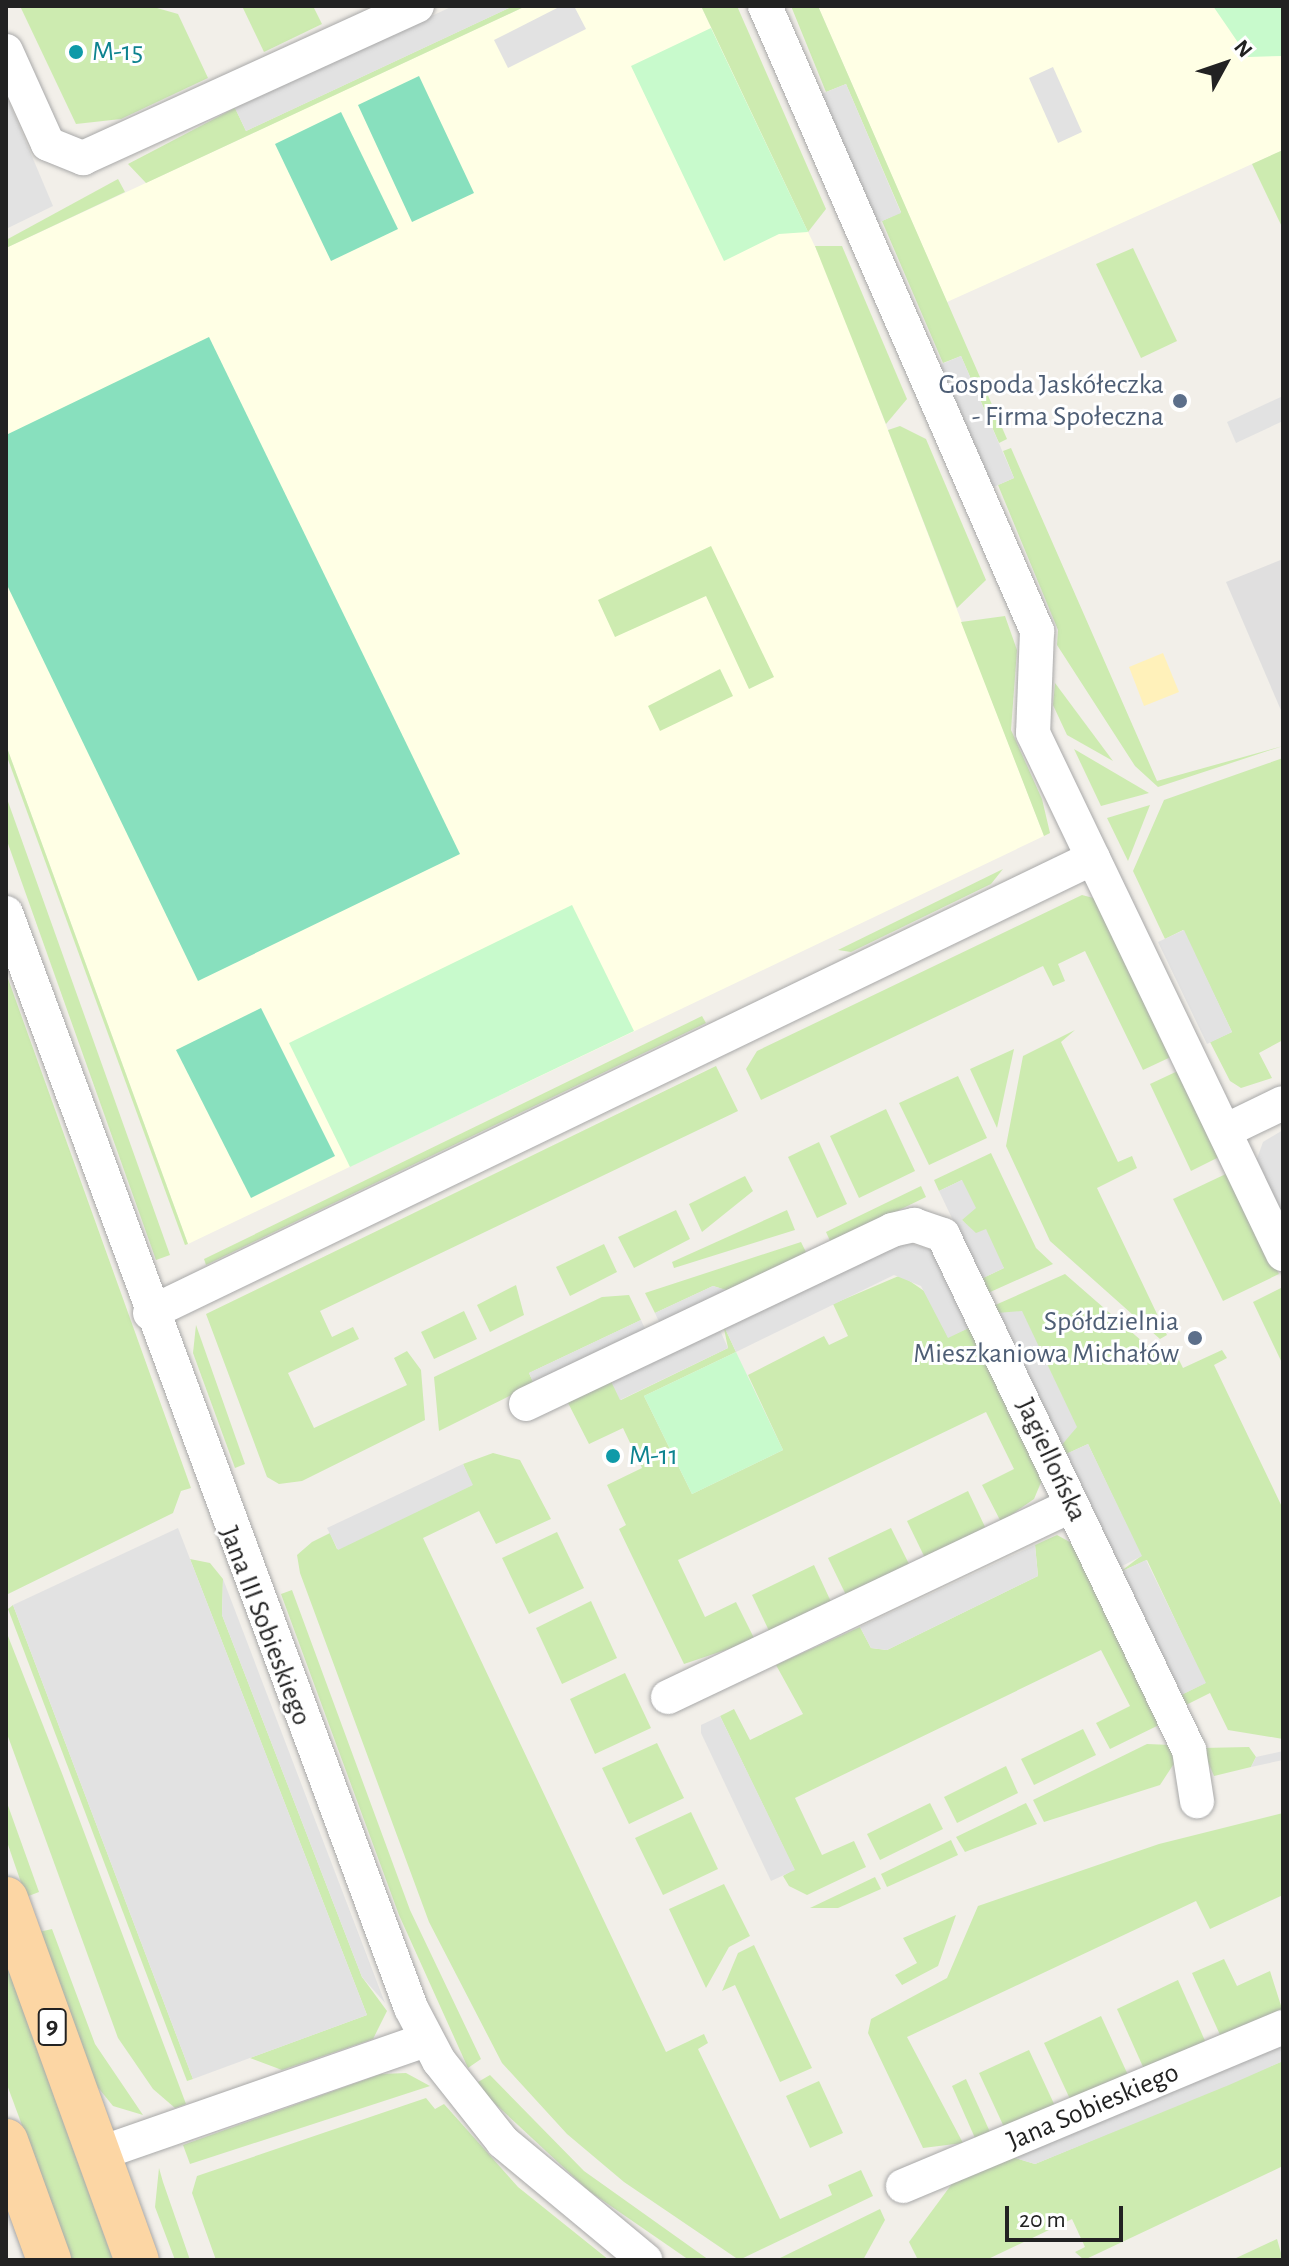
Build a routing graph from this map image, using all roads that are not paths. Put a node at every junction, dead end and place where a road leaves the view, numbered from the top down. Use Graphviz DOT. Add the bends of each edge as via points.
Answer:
graph roads {
  1 [pos="417,6"];
  2 [pos="765,6"];
  3 [pos="6,51"];
  4 [pos="1093,858"];
  5 [pos="6,913"];
  6 [pos="1283,1103"];
  7 [pos="1225,1131"];
  8 [pos="1283,1254"];
  9 [pos="150,1313"];
  10 [pos="526,1404"];
  11 [pos="1072,1505"];
  12 [pos="668,1697"];
  13 [pos="1197,1801"];
  14 [pos="6,1899"];
  15 [pos="1283,2027"];
  16 [pos="426,2040"];
  17 [pos="6,2141"];
  18 [pos="98,2154"];
  19 [pos="903,2186"];
  20 [pos="49,2260"];
  21 [pos="137,2260"];
  22 [pos="645,2260"];
  1 -- 3 [label="street" via="83,158 48,144"];
  2 -- 4 [label="street" via="1037,631 1030,720"];
  4 -- 7 [label="street"];
  4 -- 9 [label="street"];
  5 -- 9 [label="street, Jana III Sobieskiego"];
  6 -- 7 [label="street"];
  7 -- 8 [label="street"];
  9 -- 16 [label="street, Jana III Sobieskiego"];
  10 -- 11 [label="street, Jagiellońska" via="892,1230 924,1226 950,1245"];
  11 -- 12 [label="street"];
  11 -- 13 [label="street, Jagiellońska" via="1189,1750"];
  14 -- 18 [label="main road, 9"];
  15 -- 19 [label="street, Jana Sobieskiego"];
  16 -- 18 [label="street"];
  16 -- 22 [label="street, Jana III Sobieskiego" via="503,2142"];
  17 -- 20 [label="main road"];
  18 -- 21 [label="main road, 9"];
}
